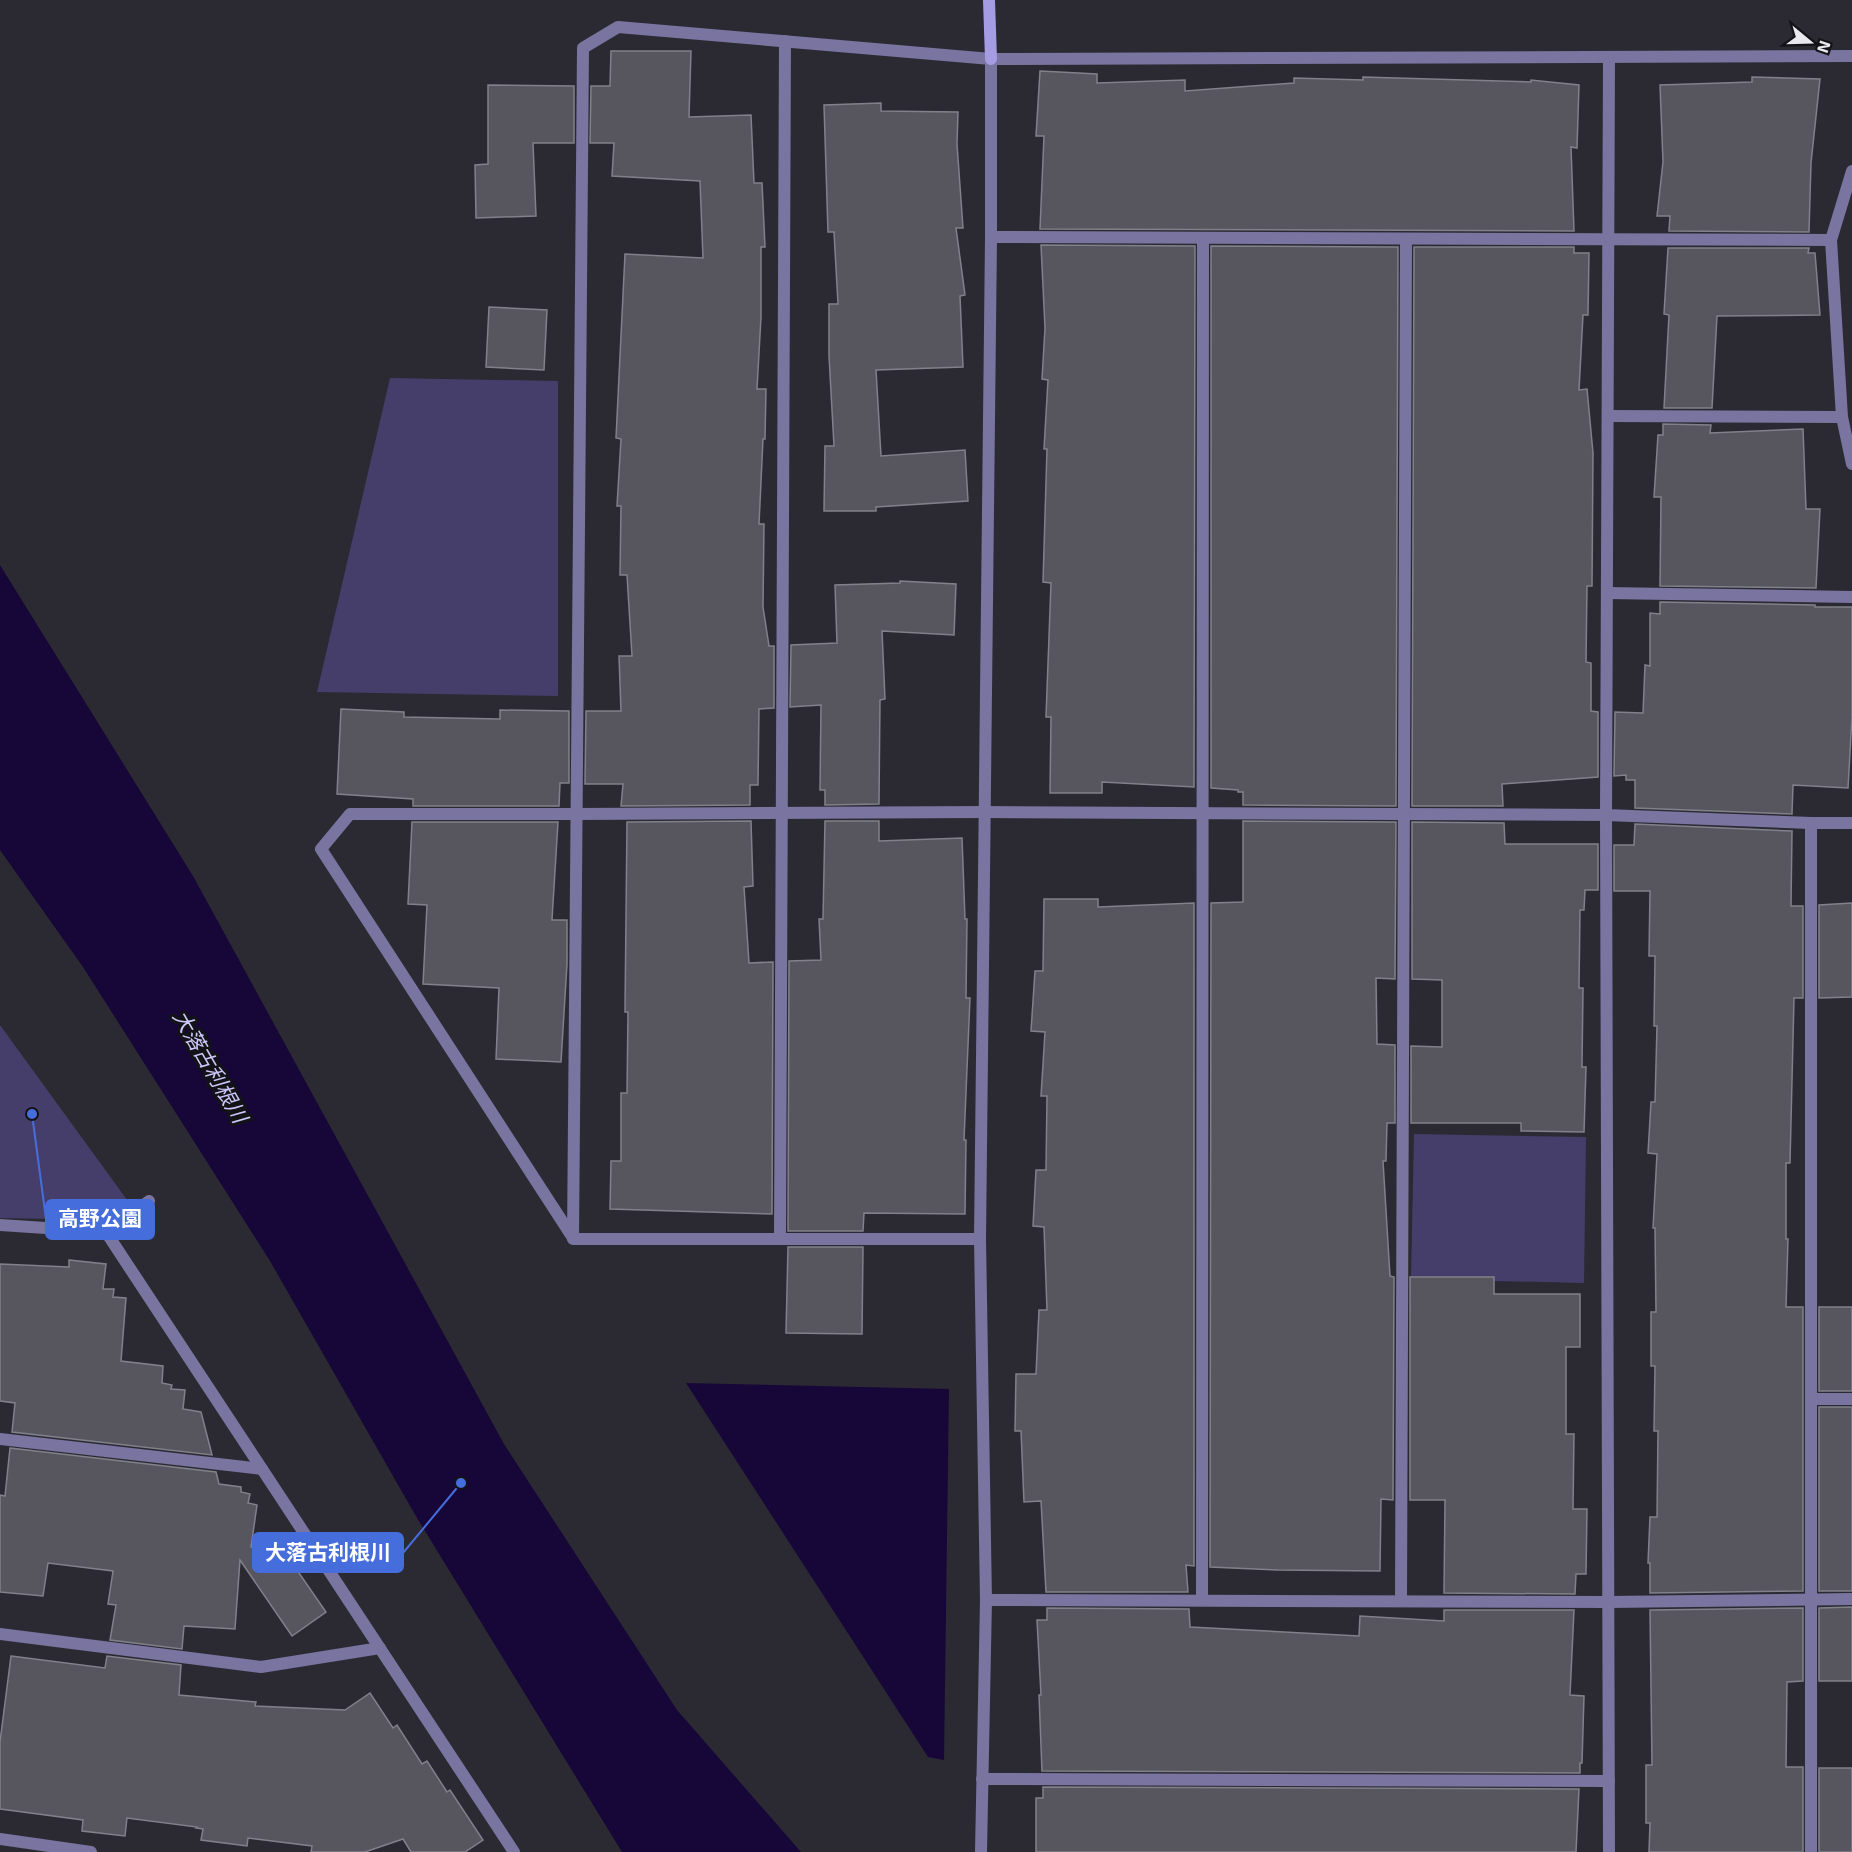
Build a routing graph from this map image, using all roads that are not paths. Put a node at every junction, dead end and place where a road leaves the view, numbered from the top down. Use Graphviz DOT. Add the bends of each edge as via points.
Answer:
graph roads {
  1 [pos="989,0"];
  2 [pos="785,41"];
  3 [pos="1852,56"];
  4 [pos="1609,57"];
  5 [pos="991,59"];
  6 [pos="1852,171"];
  7 [pos="991,237"];
  8 [pos="1203,238"];
  9 [pos="1406,240"];
  10 [pos="1608,240"];
  11 [pos="1831,240"];
  12 [pos="1608,416"];
  13 [pos="1842,417"];
  14 [pos="1852,464"];
  15 [pos="1607,593"];
  16 [pos="1852,597"];
  17 [pos="985,812"];
  18 [pos="782,813"];
  19 [pos="1203,813"];
  20 [pos="577,814"];
  21 [pos="1404,814"];
  22 [pos="1606,815"];
  23 [pos="1811,823"];
  24 [pos="1852,823"];
  25 [pos="149,1201"];
  26 [pos="0,1225"];
  27 [pos="106,1232"];
  28 [pos="573,1239"];
  29 [pos="780,1239"];
  30 [pos="980,1239"];
  31 [pos="1812,1399"];
  32 [pos="1852,1399"];
  33 [pos="0,1439"];
  34 [pos="262,1469"];
  35 [pos="1852,1599"];
  36 [pos="986,1600"];
  37 [pos="1202,1600"];
  38 [pos="1812,1600"];
  39 [pos="1401,1601"];
  40 [pos="1609,1602"];
  41 [pos="0,1634"];
  42 [pos="380,1648"];
  43 [pos="982,1779"];
  44 [pos="1609,1781"];
  45 [pos="0,1839"];
  46 [pos="31,1848"];
  47 [pos="91,1852"];
  48 [pos="514,1852"];
  49 [pos="981,1852"];
  50 [pos="1609,1852"];
  51 [pos="1811,1852"];
  1 -- 5 [label="street"];
  2 -- 5 [label="street"];
  2 -- 18 [label="street"];
  2 -- 20 [label="street" via="618,27 583,48"];
  3 -- 4 [label="street"];
  4 -- 5 [label="street"];
  4 -- 10 [label="street"];
  5 -- 7 [label="street"];
  6 -- 11 [label="street"];
  7 -- 8 [label="street"];
  7 -- 17 [label="street"];
  8 -- 9 [label="street"];
  8 -- 19 [label="street"];
  9 -- 10 [label="street"];
  9 -- 21 [label="street"];
  10 -- 11 [label="street"];
  10 -- 12 [label="street"];
  11 -- 13 [label="street"];
  12 -- 13 [label="street"];
  12 -- 15 [label="street"];
  13 -- 14 [label="street"];
  15 -- 16 [label="street"];
  15 -- 22 [label="street"];
  17 -- 18 [label="street"];
  17 -- 19 [label="street"];
  17 -- 30 [label="street"];
  18 -- 20 [label="street"];
  18 -- 29 [label="street"];
  19 -- 21 [label="street"];
  19 -- 37 [label="street"];
  20 -- 28 [label="street"];
  20 -- 28 [label="street" via="350,814 321,849"];
  21 -- 22 [label="street"];
  21 -- 39 [label="street"];
  22 -- 23 [label="street"];
  22 -- 40 [label="street"];
  23 -- 24 [label="street"];
  23 -- 31 [label="street"];
  25 -- 27 [label="street"];
  26 -- 27 [label="street"];
  27 -- 34 [label="street"];
  28 -- 29 [label="street"];
  29 -- 30 [label="street"];
  30 -- 36 [label="street"];
  31 -- 32 [label="street"];
  31 -- 38 [label="street"];
  33 -- 34 [label="street"];
  34 -- 42 [label="street"];
  35 -- 38 [label="street"];
  36 -- 37 [label="street"];
  36 -- 43 [label="street"];
  37 -- 39 [label="street"];
  38 -- 40 [label="street"];
  38 -- 51 [label="street"];
  39 -- 40 [label="street"];
  40 -- 44 [label="street"];
  41 -- 42 [label="street" via="261,1666"];
  42 -- 48 [label="street"];
  43 -- 44 [label="street"];
  43 -- 49 [label="street"];
  44 -- 50 [label="street"];
  45 -- 46 [label="street"];
  46 -- 47 [label="street"];
}
